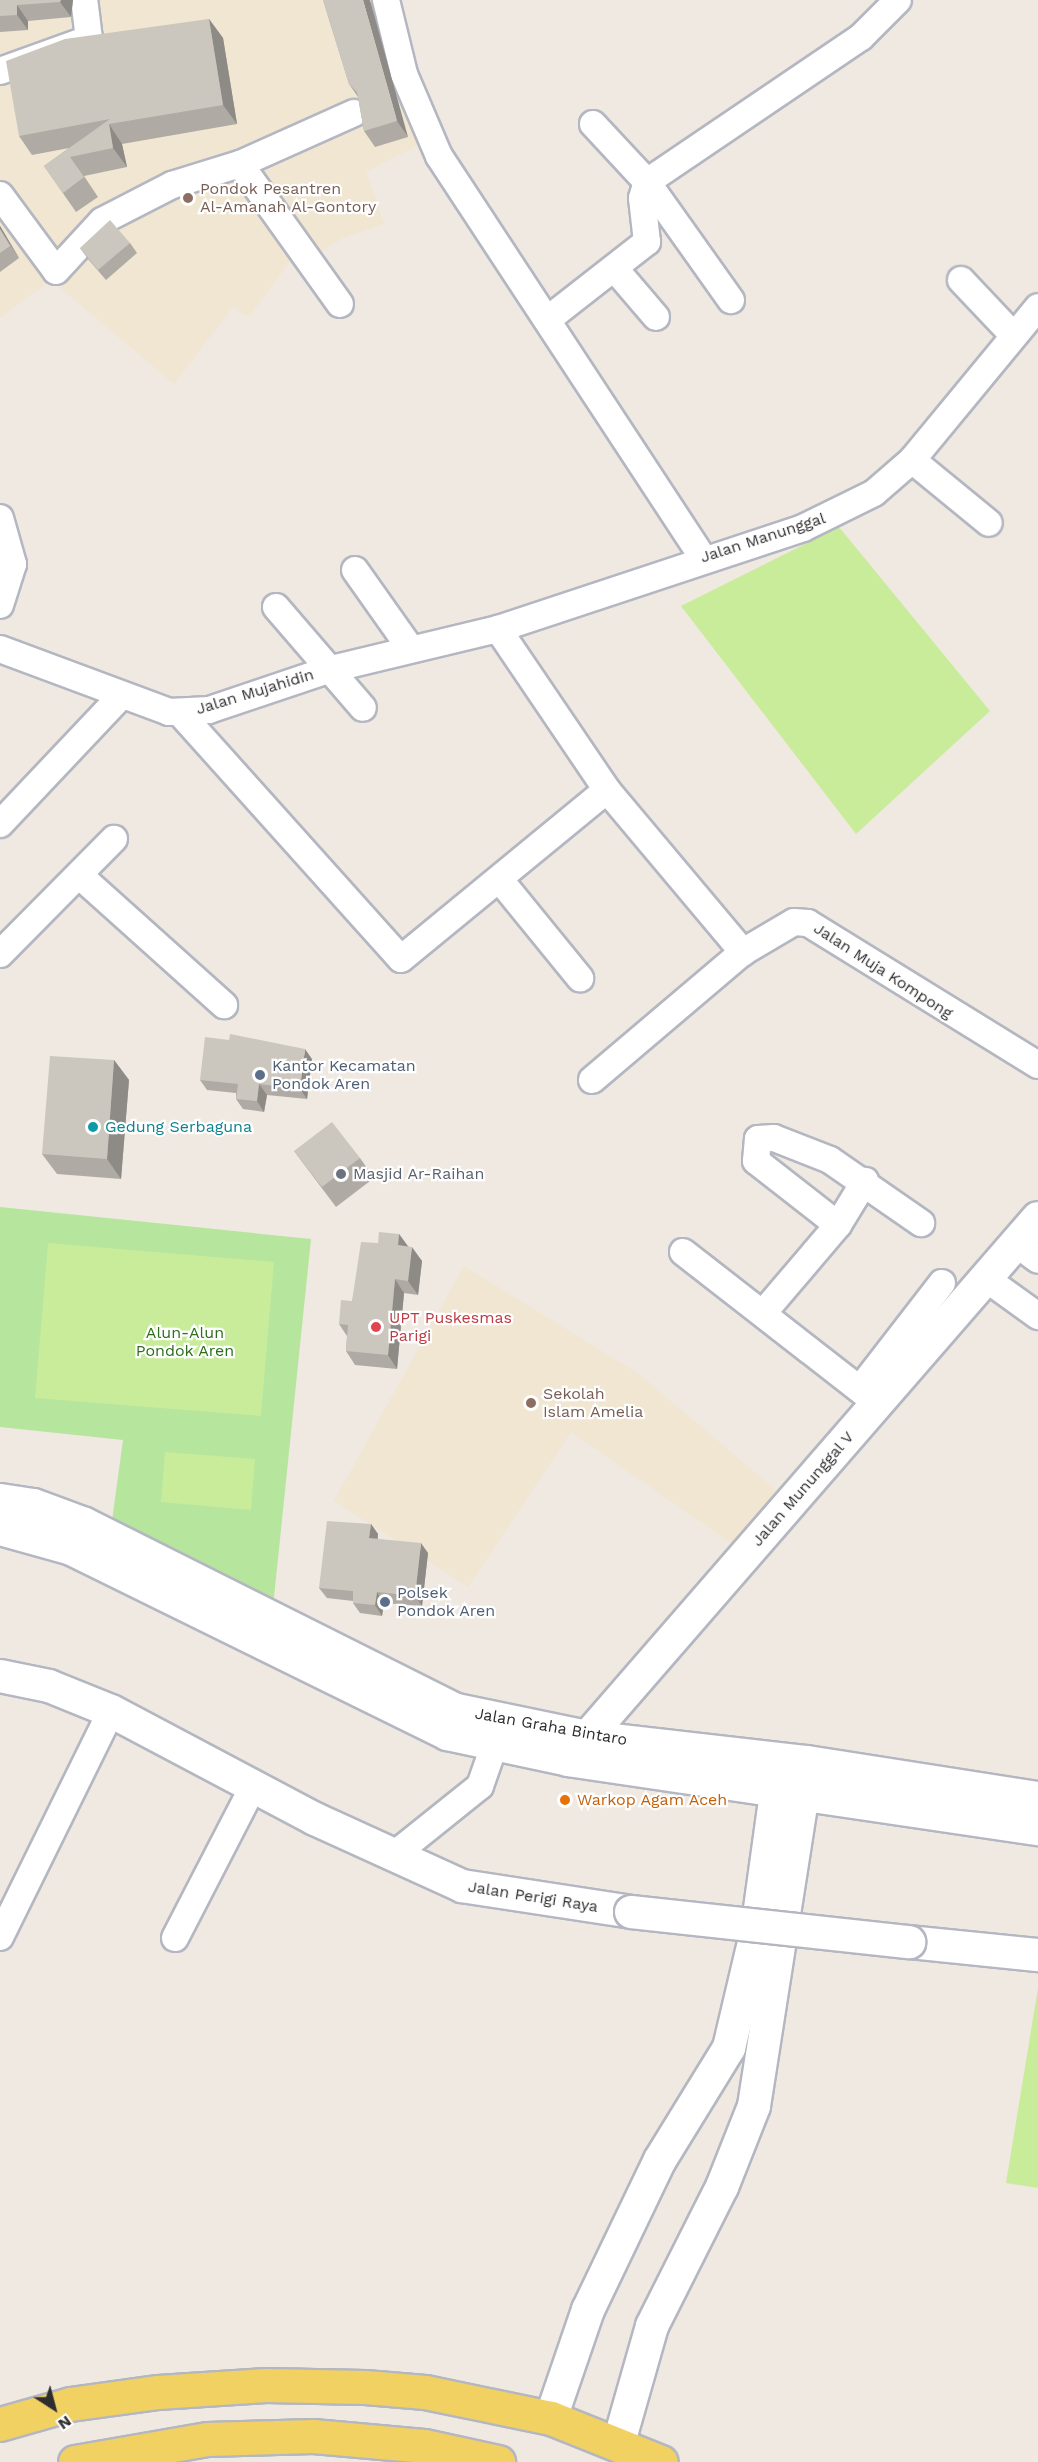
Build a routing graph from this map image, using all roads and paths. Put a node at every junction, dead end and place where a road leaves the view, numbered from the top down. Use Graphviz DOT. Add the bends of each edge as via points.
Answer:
graph roads {
  1 [pos="84,0"];
  2 [pos="386,0"];
  3 [pos="898,0"];
  4 [pos="0,71"];
  5 [pos="354,113"];
  6 [pos="593,124"];
  7 [pos="240,164"];
  8 [pos="647,182"];
  9 [pos="0,195"];
  10 [pos="615,269"];
  11 [pos="961,280"];
  12 [pos="731,300"];
  13 [pos="340,304"];
  14 [pos="1038,307"];
  15 [pos="656,317"];
  16 [pos="547,320"];
  17 [pos="1013,335"];
  18 [pos="912,460"];
  19 [pos="0,518"];
  20 [pos="989,523"];
  21 [pos="704,558"];
  22 [pos="355,570"];
  23 [pos="0,605"];
  24 [pos="276,607"];
  25 [pos="498,629"];
  26 [pos="0,649"];
  27 [pos="411,649"];
  28 [pos="332,669"];
  29 [pos="121,696"];
  30 [pos="363,708"];
  31 [pos="181,714"];
  32 [pos="607,790"];
  33 [pos="0,824"];
  34 [pos="114,839"];
  35 [pos="79,875"];
  36 [pos="500,880"];
  37 [pos="743,952"];
  38 [pos="0,954"];
  39 [pos="580,978"];
  40 [pos="224,1005"];
  41 [pos="1038,1065"];
  42 [pos="592,1080"];
  43 [pos="865,1181"];
  44 [pos="1038,1218"];
  45 [pos="921,1222"];
  46 [pos="838,1225"];
  47 [pos="683,1252"];
  48 [pos="1027,1252"];
  49 [pos="988,1280"];
  50 [pos="942,1283"];
  51 [pos="764,1312"];
  52 [pos="1038,1316"];
  53 [pos="869,1397"];
  54 [pos="0,1500"];
  55 [pos="0,1528"];
  56 [pos="274,1635"];
  57 [pos="0,1676"];
  58 [pos="111,1711"];
  59 [pos="500,1735"];
  60 [pos="577,1748"];
  61 [pos="793,1776"];
  62 [pos="254,1785"];
  63 [pos="1038,1798"];
  64 [pos="1038,1828"];
  65 [pos="394,1855"];
  66 [pos="0,1936"];
  67 [pos="175,1938"];
  68 [pos="1038,1955"];
  69 [pos="552,2418"];
  70 [pos="0,2424"];
  71 [pos="619,2442"];
  72 [pos="75,2462"];
  73 [pos="498,2462"];
  74 [pos="661,2462"];
  1 -- 4 [label="street" via="89,39"];
  2 -- 16 [label="street" via="404,74 439,156"];
  3 -- 8 [label="street" via="861,37"];
  5 -- 7 [label="street"];
  6 -- 8 [label="street"];
  7 -- 9 [label="street" via="172,185 102,221 56,271 51,270"];
  7 -- 13 [label="street"];
  8 -- 10 [label="street" via="642,198 647,242"];
  8 -- 12 [label="street"];
  10 -- 15 [label="street"];
  10 -- 16 [label="street"];
  11 -- 17 [label="street"];
  14 -- 17 [label="street, Jalan Manunggal"];
  16 -- 21 [label="street"];
  17 -- 18 [label="street, Jalan Manunggal"];
  18 -- 20 [label="street"];
  18 -- 21 [label="street, Jalan Manunggal" via="874,493 830,517"];
  19 -- 23 [label="street" via="13,564"];
  21 -- 25 [label="street, Jalan Manunggal"];
  22 -- 27 [label="street"];
  24 -- 28 [label="street"];
  25 -- 27 [label="street, Jalan Manunggal"];
  25 -- 32 [label="street"];
  26 -- 29 [label="street, Jalan Mujahidin"];
  27 -- 28 [label="street, Jalan Mujahidin"];
  28 -- 30 [label="street"];
  28 -- 31 [label="street, Jalan Mujahidin" via="209,710"];
  29 -- 31 [label="street, Jalan Mujahidin"];
  29 -- 33 [label="street"];
  31 -- 36 [label="street" via="401,959"];
  32 -- 36 [label="street"];
  32 -- 37 [label="street"];
  34 -- 35 [label="street"];
  35 -- 38 [label="street"];
  35 -- 40 [label="street"];
  36 -- 39 [label="street"];
  37 -- 41 [label="street, Jalan Muja Kompong" via="778,927 808,923 943,1011"];
  37 -- 42 [label="street, Jalan Muja Kompong"];
  43 -- 45 [label="street"];
  43 -- 46 [label="street"];
  43 -- 46 [label="street" via="774,1138 758,1139 756,1161"];
  44 -- 48 [label="street, Jalan Mununggal V"];
  46 -- 51 [label="street"];
  47 -- 51 [label="street"];
  48 -- 49 [label="street, Jalan Mununggal V"];
  49 -- 52 [label="street"];
  49 -- 53 [label="street, Jalan Mununggal V"];
  50 -- 53 [label="street"];
  51 -- 53 [label="street"];
  53 -- 60 [label="street, Jalan Mununggal V"];
  54 -- 56 [label="main road, Jalan Graha Bintaro" via="33,1505 84,1524"];
  55 -- 56 [label="main road, Jalan Graha Bintaro" via="71,1548"];
  56 -- 59 [label="main road, Jalan Graha Bintaro" via="456,1710"];
  57 -- 58 [label="street, Jalan Perigi Raya" via="50,1686"];
  58 -- 62 [label="street, Jalan Perigi Raya"];
  58 -- 66 [label="street" via="45,1834"];
  59 -- 60 [label="main road, Jalan Graha Bintaro"];
  59 -- 65 [label="street" via="480,1786"];
  60 -- 61 [label="main road, Jalan Graha Bintaro"];
  61 -- 63 [label="main road, Jalan Graha Bintaro"];
  61 -- 64 [label="main road, Jalan Graha Bintaro"];
  61 -- 69 [label="street" via="729,2048 660,2160 603,2277"];
  61 -- 71 [label="street" via="754,2106 722,2187 652,2326"];
  62 -- 65 [label="street, Jalan Perigi Raya"];
  62 -- 67 [label="street"];
  65 -- 68 [label="street, Jalan Perigi Raya, bridge" via="462,1887 631,1912"];
  69 -- 70 [label="main road" via="425,2392 266,2385 69,2404"];
  69 -- 71 [label="main road"];
  71 -- 74 [label="main road"];
  72 -- 73 [label="main road" via="207,2439 313,2436 424,2446"];
}
